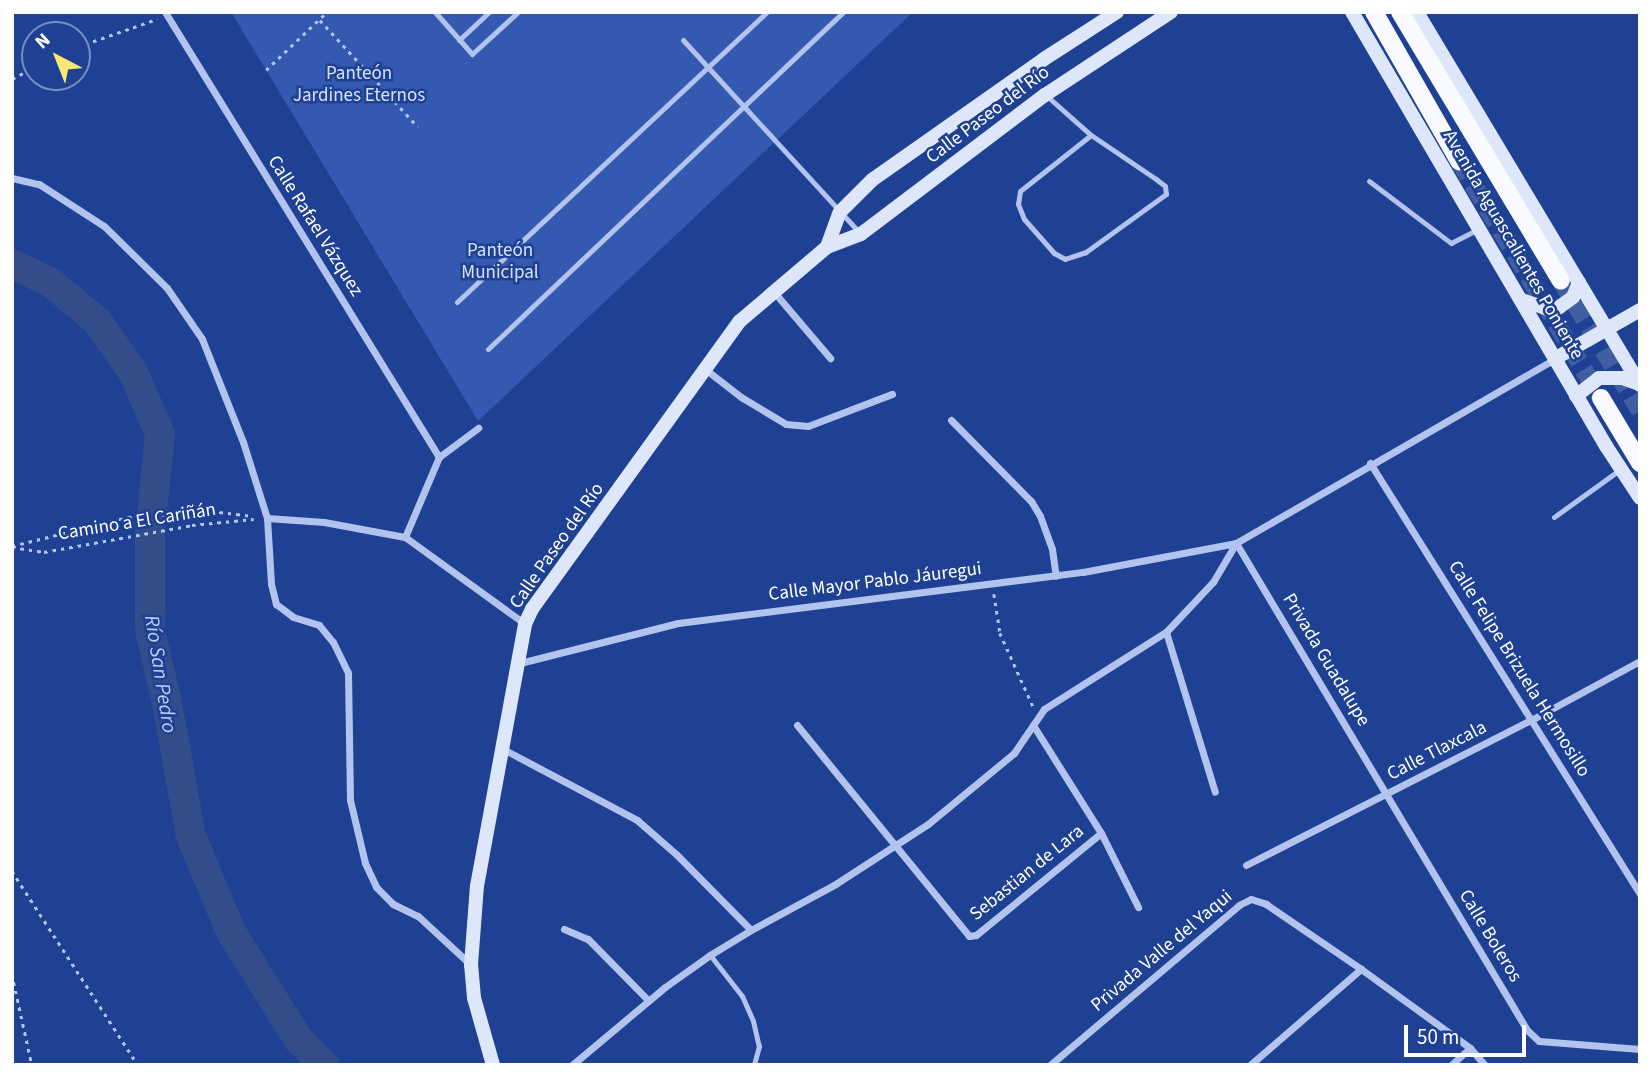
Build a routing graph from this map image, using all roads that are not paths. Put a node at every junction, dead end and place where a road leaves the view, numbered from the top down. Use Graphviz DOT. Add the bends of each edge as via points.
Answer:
graph roads {
  1 [pos="435,12"];
  2 [pos="489,12"];
  3 [pos="518,12"];
  4 [pos="767,12"];
  5 [pos="843,12"];
  6 [pos="1117,12"];
  7 [pos="1171,12"];
  8 [pos="1352,12"];
  9 [pos="1374,12"];
  10 [pos="1400,12"];
  11 [pos="1417,12"];
  12 [pos="166,14"];
  13 [pos="459,40"];
  14 [pos="683,40"];
  15 [pos="709,68"];
  16 [pos="1045,95"];
  17 [pos="744,106"];
  18 [pos="1091,135"];
  19 [pos="1460,161"];
  20 [pos="12,178"];
  21 [pos="1369,181"];
  22 [pos="840,212"];
  23 [pos="1480,228"];
  24 [pos="861,234"];
  25 [pos="827,247"];
  26 [pos="1570,281"];
  27 [pos="774,292"];
  28 [pos="1522,300"];
  29 [pos="457,302"];
  30 [pos="1640,310"];
  31 [pos="1607,330"];
  32 [pos="488,349"];
  33 [pos="830,358"];
  34 [pos="1556,358"];
  35 [pos="705,368"];
  36 [pos="1639,384"];
  37 [pos="892,394"];
  38 [pos="1576,396"];
  39 [pos="1601,398"];
  40 [pos="951,420"];
  41 [pos="478,428"];
  42 [pos="439,457"];
  43 [pos="1370,463"];
  44 [pos="1640,463"];
  45 [pos="1621,469"];
  46 [pos="1640,498"];
  47 [pos="1554,517"];
  48 [pos="267,518"];
  49 [pos="405,537"];
  50 [pos="1236,543"];
  51 [pos="1055,576"];
  52 [pos="525,624"];
  53 [pos="1166,632"];
  54 [pos="1640,661"];
  55 [pos="520,663"];
  56 [pos="1533,719"];
  57 [pos="797,725"];
  58 [pos="1033,725"];
  59 [pos="503,749"];
  60 [pos="1215,792"];
  61 [pos="1387,794"];
  62 [pos="1101,832"];
  63 [pos="895,847"];
  64 [pos="1246,865"];
  65 [pos="1640,894"];
  66 [pos="1138,907"];
  67 [pos="564,929"];
  68 [pos="751,930"];
  69 [pos="710,955"];
  70 [pos="471,965"];
  71 [pos="1361,969"];
  72 [pos="648,1000"];
  73 [pos="1470,1048"];
  74 [pos="1640,1049"];
  75 [pos="492,1065"];
  76 [pos="572,1065"];
  77 [pos="754,1065"];
  78 [pos="1051,1065"];
  79 [pos="1250,1065"];
  80 [pos="1451,1065"];
  81 [pos="1485,1065"];
  1 -- 13 [label="lane"];
  2 -- 13 [label="lane"];
  3 -- 13 [label="lane" via="472,54"];
  4 -- 15 [label="lane"];
  5 -- 17 [label="lane"];
  6 -- 22 [label="street, Calle Paseo del Río" via="894,164"];
  7 -- 16 [label="street, Calle Paseo del Río"];
  8 -- 23 [label="street, Avenida Aguascalientes Poniente"];
  9 -- 19 [label="main road, Avenida Aguascalientes Poniente"];
  10 -- 26 [label="main road, Avenida Aguascalientes Poniente"];
  11 -- 26 [label="street, Avenida Aguascalientes Poniente"];
  12 -- 42 [label="street, Calle Rafael Vázquez"];
  14 -- 15 [label="lane"];
  15 -- 17 [label="lane"];
  15 -- 29 [label="lane"];
  16 -- 18 [label="lane"];
  16 -- 24 [label="street, Calle Paseo del Río"];
  17 -- 22 [label="lane"];
  17 -- 32 [label="lane"];
  18 -- 18 [label="lane" via="1165,186 1166,194 1086,253 1065,259 1024,219 1018,204 1020,191"];
  20 -- 48 [label="street" via="39,184 104,226 167,288 202,339"];
  21 -- 23 [label="lane" via="1451,243"];
  22 -- 24 [label="lane"];
  22 -- 25 [label="street, Calle Paseo del Río"];
  23 -- 28 [label="street, Avenida Aguascalientes Poniente"];
  24 -- 25 [label="street, Calle Paseo del Río"];
  25 -- 27 [label="street, Calle Paseo del Río"];
  26 -- 28 [label="street" via="1573,297 1558,308"];
  26 -- 31 [label="street, Avenida Aguascalientes Poniente"];
  27 -- 33 [label="street"];
  27 -- 35 [label="street, Calle Paseo del Río" via="740,321"];
  28 -- 34 [label="street, Avenida Aguascalientes Poniente"];
  30 -- 31 [label="street"];
  31 -- 34 [label="street"];
  31 -- 36 [label="street, Avenida Aguascalientes Poniente"];
  34 -- 38 [label="street, Avenida Aguascalientes Poniente"];
  34 -- 43 [label="street"];
  35 -- 37 [label="street" via="786,424 808,426"];
  35 -- 52 [label="street, Calle Paseo del Río"];
  36 -- 38 [label="street" via="1599,378"];
  38 -- 45 [label="street, Avenida Aguascalientes Poniente"];
  39 -- 44 [label="main road"];
  40 -- 51 [label="street" via="1031,501 1052,550"];
  41 -- 42 [label="street"];
  42 -- 49 [label="street"];
  43 -- 50 [label="street"];
  43 -- 56 [label="street, Calle Felipe Brizuela Hermosillo"];
  45 -- 46 [label="street, Avenida Aguascalientes Poniente"];
  45 -- 47 [label="lane"];
  48 -- 49 [label="street" via="324,522"];
  48 -- 70 [label="street" via="276,604 293,617 318,625 333,642 348,673 350,800 370,875 393,904 418,916"];
  49 -- 52 [label="street"];
  50 -- 51 [label="street, Calle Mayor Pablo Jáuregui"];
  50 -- 53 [label="street" via="1213,583"];
  50 -- 61 [label="street, Privada Guadalupe"];
  51 -- 55 [label="street, Calle Mayor Pablo Jáuregui" via="678,623"];
  52 -- 55 [label="street, Calle Paseo del Río"];
  53 -- 58 [label="street" via="1037,716"];
  53 -- 60 [label="street"];
  54 -- 56 [label="street, Calle Tlaxcala"];
  55 -- 59 [label="street, Calle Paseo del Río"];
  56 -- 61 [label="street, Calle Tlaxcala"];
  56 -- 65 [label="street, Calle Felipe Brizuela Hermosillo"];
  57 -- 63 [label="street"];
  58 -- 62 [label="street"];
  58 -- 63 [label="street" via="1014,753"];
  59 -- 68 [label="street" via="637,820"];
  59 -- 70 [label="street, Calle Paseo del Río" via="477,886"];
  61 -- 64 [label="street, Calle Tlaxcala"];
  61 -- 74 [label="street, Calle Boleros" via="1527,1030 1539,1041"];
  62 -- 63 [label="street, Sebastian de Lara" via="972,937"];
  62 -- 66 [label="street"];
  63 -- 68 [label="street"];
  67 -- 72 [label="street" via="588,939"];
  68 -- 69 [label="street"];
  69 -- 72 [label="street"];
  69 -- 77 [label="lane" via="742,996 753,1021 759,1046"];
  70 -- 75 [label="street, Calle Paseo del Río" via="474,998"];
  71 -- 73 [label="street, Privada Valle del Yaqui"];
  71 -- 78 [label="street, Privada Valle del Yaqui" via="1266,904 1251,899"];
  71 -- 79 [label="street"];
  72 -- 76 [label="street"];
  73 -- 80 [label="street"];
  73 -- 81 [label="street, Privada Valle del Yaqui"];
}
